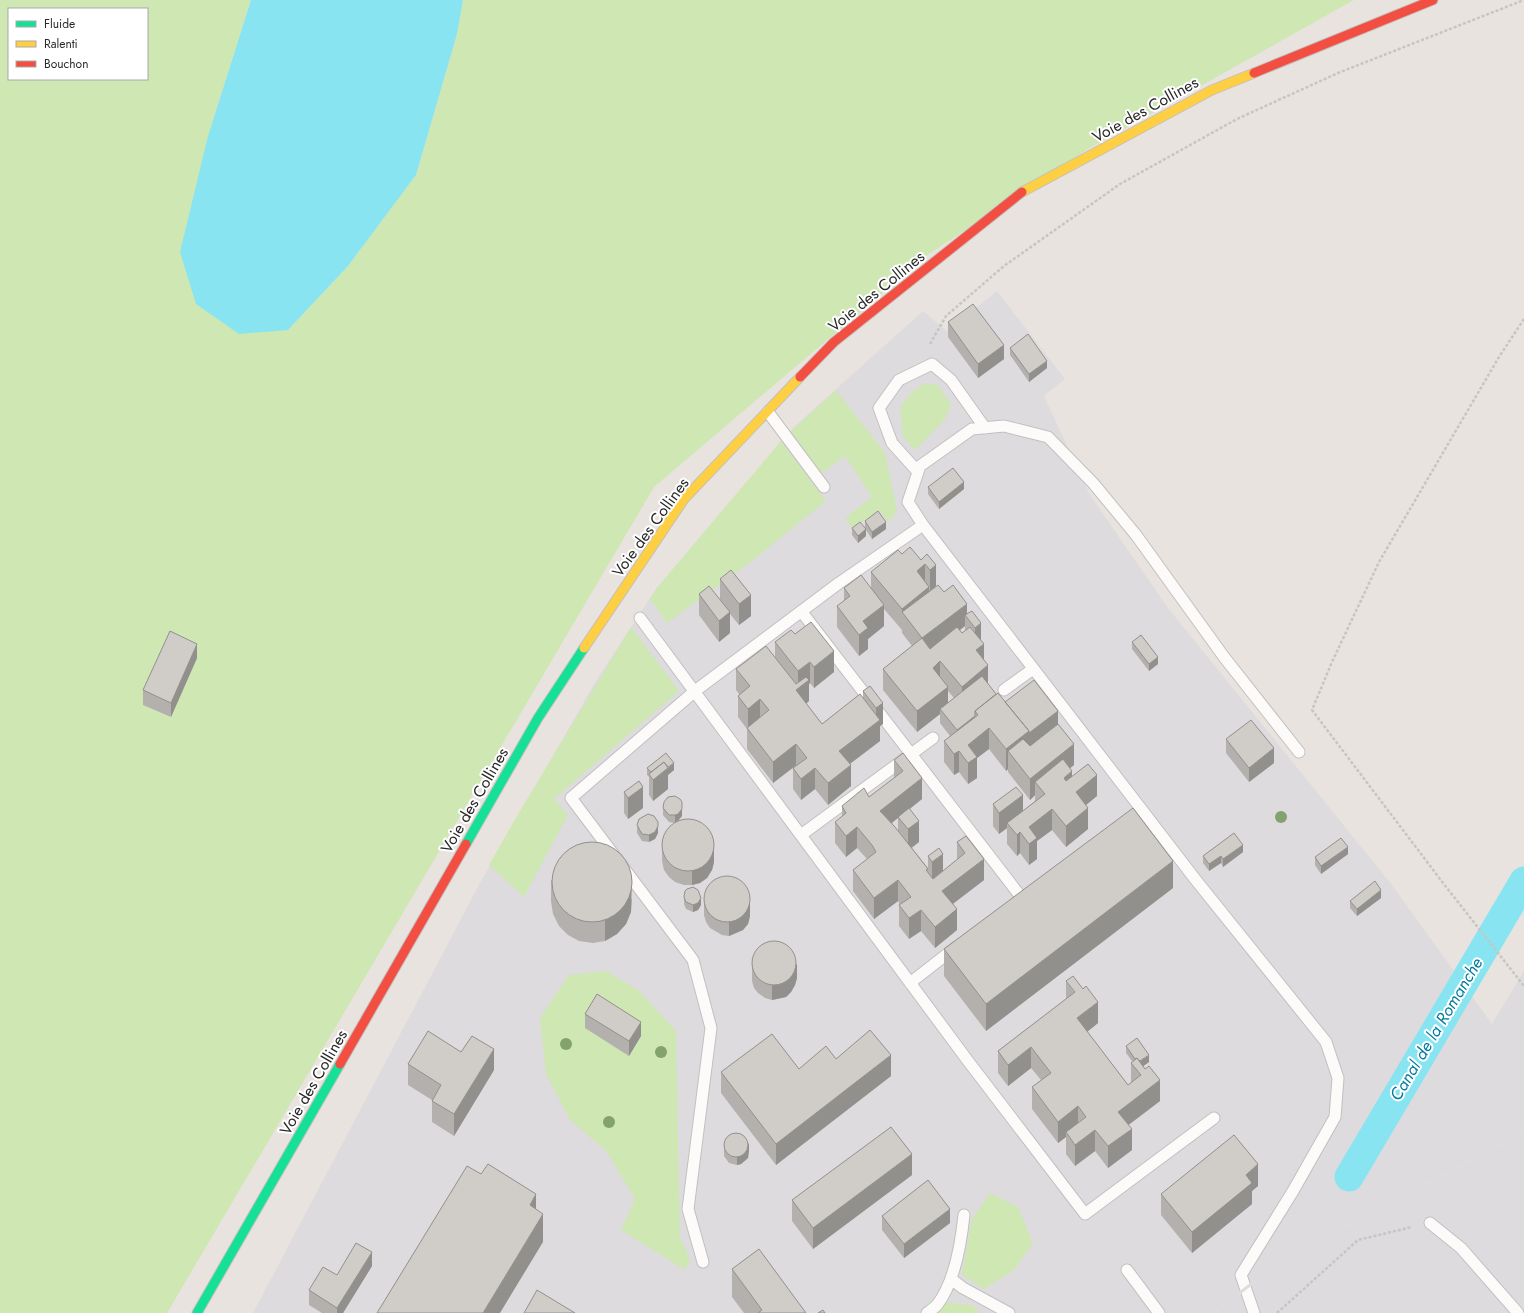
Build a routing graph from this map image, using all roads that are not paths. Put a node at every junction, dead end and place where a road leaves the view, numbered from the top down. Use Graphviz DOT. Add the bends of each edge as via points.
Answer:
graph roads {
  1 [pos="1433,0"];
  2 [pos="768,412"];
  3 [pos="985,428"];
  4 [pos="918,472"];
  5 [pos="824,487"];
  6 [pos="923,525"];
  7 [pos="802,611"];
  8 [pos="640,618"];
  9 [pos="1033,669"];
  10 [pos="1004,690"];
  11 [pos="695,691"];
  12 [pos="933,738"];
  13 [pos="1299,752"];
  14 [pos="911,754"];
  15 [pos="801,835"];
  16 [pos="1021,897"];
  17 [pos="966,940"];
  18 [pos="910,983"];
  19 [pos="1214,1118"];
  20 [pos="964,1215"];
  21 [pos="1430,1223"];
  22 [pos="703,1262"];
  23 [pos="1127,1270"];
  24 [pos="951,1279"];
  25 [pos="198,1313"];
  26 [pos="927,1313"];
  27 [pos="1009,1313"];
  28 [pos="1159,1313"];
  29 [pos="1254,1313"];
  30 [pos="1518,1313"];
  1 -- 2 [label="street, Voie des Collines" via="1212,90 1021,193 834,342"];
  2 -- 5 [label="lane"];
  2 -- 25 [label="street, Voie des Collines" via="684,500 538,718"];
  3 -- 4 [label="lane" via="972,429 920,466"];
  3 -- 4 [label="lane" via="951,380 932,364 899,380 879,408 892,443"];
  3 -- 13 [label="lane" via="1004,426 1048,437 1093,483 1136,535 1224,657"];
  4 -- 6 [label="lane" via="908,502"];
  6 -- 7 [label="lane"];
  6 -- 9 [label="lane"];
  7 -- 11 [label="lane"];
  7 -- 14 [label="lane"];
  8 -- 11 [label="lane"];
  9 -- 10 [label="lane"];
  9 -- 29 [label="lane" via="1136,810 1326,1042 1338,1078 1335,1117 1241,1275"];
  11 -- 15 [label="lane"];
  11 -- 22 [label="lane" via="571,798 693,960 711,1028 688,1210"];
  12 -- 14 [label="lane"];
  14 -- 15 [label="lane"];
  14 -- 16 [label="lane"];
  15 -- 18 [label="lane"];
  17 -- 18 [label="lane"];
  18 -- 19 [label="lane" via="1085,1214"];
  20 -- 24 [label="lane" via="961,1241"];
  21 -- 30 [label="lane" via="1461,1248"];
  23 -- 28 [label="lane"];
  24 -- 26 [label="lane" via="936,1306"];
  24 -- 27 [label="lane"];
}
